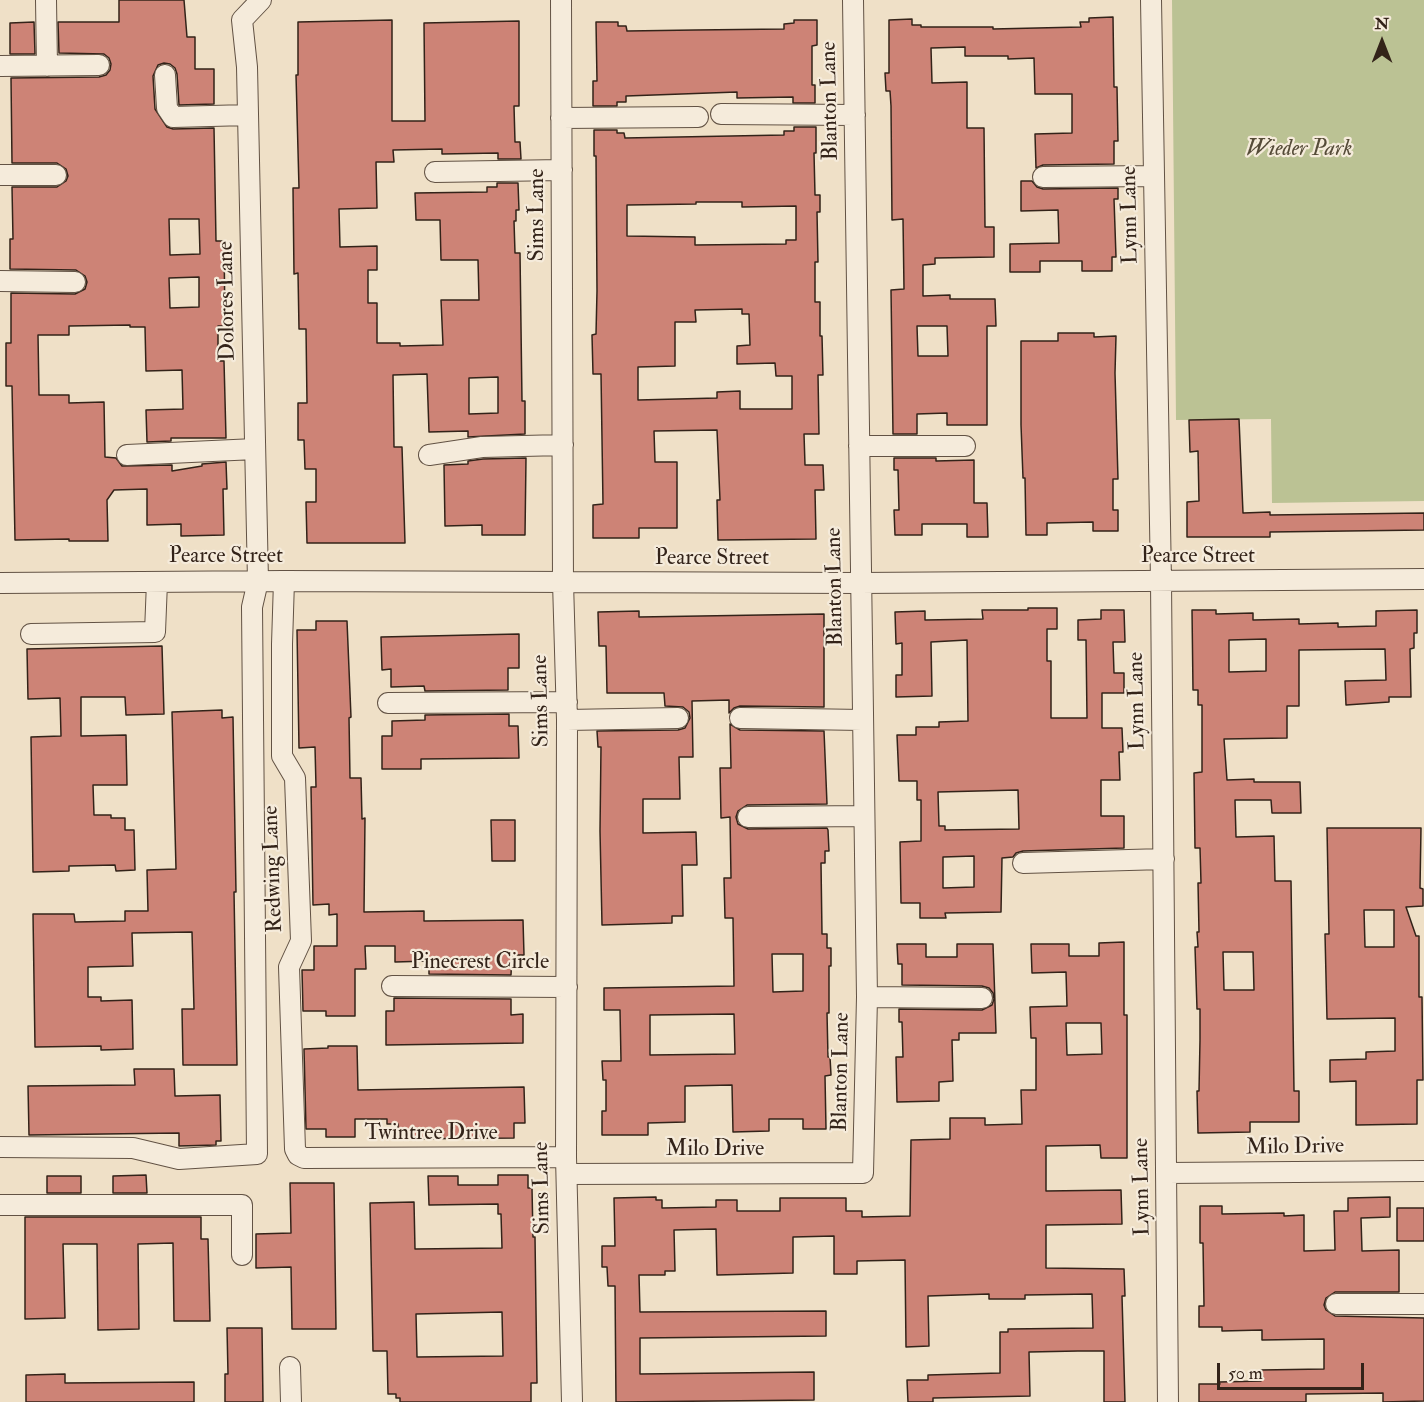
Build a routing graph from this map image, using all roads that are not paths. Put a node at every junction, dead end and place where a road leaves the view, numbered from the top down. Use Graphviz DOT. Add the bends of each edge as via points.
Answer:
graph roads {
  1 [pos="46,0"];
  2 [pos="261,0"];
  3 [pos="561,0"];
  4 [pos="853,0"];
  5 [pos="1151,0"];
  6 [pos="99,65"];
  7 [pos="0,66"];
  8 [pos="47,66"];
  9 [pos="165,75"];
  10 [pos="720,114"];
  11 [pos="248,115"];
  12 [pos="855,115"];
  13 [pos="698,117"];
  14 [pos="561,118"];
  15 [pos="562,170"];
  16 [pos="435,172"];
  17 [pos="0,175"];
  18 [pos="56,175"];
  19 [pos="1154,176"];
  20 [pos="1043,177"];
  21 [pos="0,281"];
  22 [pos="75,282"];
  23 [pos="563,445"];
  24 [pos="859,446"];
  25 [pos="964,446"];
  26 [pos="255,449"];
  27 [pos="127,455"];
  28 [pos="429,455"];
  29 [pos="1424,579"];
  30 [pos="258,581"];
  31 [pos="284,581"];
  32 [pos="1161,581"];
  33 [pos="157,582"];
  34 [pos="563,582"];
  35 [pos="0,583"];
  36 [pos="860,583"];
  37 [pos="31,634"];
  38 [pos="388,703"];
  39 [pos="567,711"];
  40 [pos="678,718"];
  41 [pos="740,718"];
  42 [pos="862,720"];
  43 [pos="864,816"];
  44 [pos="748,817"];
  45 [pos="1164,859"];
  46 [pos="1023,863"];
  47 [pos="392,986"];
  48 [pos="567,987"];
  49 [pos="867,998"];
  50 [pos="982,998"];
  51 [pos="0,1147"];
  52 [pos="298,1155"];
  53 [pos="566,1166"];
  54 [pos="1424,1171"];
  55 [pos="863,1173"];
  56 [pos="1167,1173"];
  57 [pos="0,1205"];
  58 [pos="242,1255"];
  59 [pos="1336,1304"];
  60 [pos="1424,1304"];
  61 [pos="290,1367"];
  62 [pos="291,1402"];
  63 [pos="572,1402"];
  64 [pos="1168,1402"];
  1 -- 8 [label="street"];
  2 -- 11 [label="street, Dolores Lane" via="242,20"];
  3 -- 14 [label="street, Sims Lane"];
  4 -- 12 [label="street, Blanton Lane"];
  5 -- 19 [label="street, Lynn Lane"];
  6 -- 8 [label="street"];
  7 -- 8 [label="street"];
  9 -- 11 [label="street" via="166,108 172,117"];
  10 -- 12 [label="street"];
  11 -- 26 [label="street, Dolores Lane"];
  12 -- 24 [label="street, Blanton Lane"];
  13 -- 14 [label="street"];
  14 -- 15 [label="street, Sims Lane"];
  15 -- 16 [label="street"];
  15 -- 23 [label="street, Sims Lane"];
  17 -- 18 [label="street"];
  19 -- 20 [label="street"];
  19 -- 32 [label="street, Lynn Lane"];
  21 -- 22 [label="street"];
  23 -- 28 [label="street" via="482,447"];
  23 -- 34 [label="street, Sims Lane"];
  24 -- 25 [label="street"];
  24 -- 36 [label="street, Blanton Lane"];
  26 -- 27 [label="street"];
  26 -- 30 [label="street, Dolores Lane"];
  29 -- 32 [label="street, Pearce Street"];
  30 -- 31 [label="street, Pearce Street"];
  30 -- 33 [label="street, Pearce Street"];
  30 -- 51 [label="street, Dolores Lane" via="252,607 257,1154 179,1159 133,1148"];
  31 -- 34 [label="street, Pearce Street"];
  31 -- 52 [label="street, Redwing Lane" via="282,756 295,778 301,941 289,967 292,1093"];
  32 -- 36 [label="street, Pearce Street"];
  32 -- 45 [label="street, Lynn Lane"];
  33 -- 35 [label="street, Pearce Street"];
  33 -- 37 [label="street" via="155,632"];
  34 -- 36 [label="street, Pearce Street"];
  34 -- 39 [label="street, Sims Lane"];
  36 -- 42 [label="street, Blanton Lane"];
  38 -- 39 [label="street"];
  39 -- 40 [label="street"];
  39 -- 48 [label="street, Sims Lane"];
  41 -- 42 [label="street"];
  42 -- 43 [label="street, Blanton Lane"];
  43 -- 44 [label="street"];
  43 -- 49 [label="street, Blanton Lane"];
  45 -- 46 [label="street"];
  45 -- 56 [label="street, Lynn Lane"];
  47 -- 48 [label="street, Pinecrest Circle"];
  48 -- 53 [label="street, Sims Lane"];
  49 -- 50 [label="street"];
  49 -- 55 [label="street, Blanton Lane"];
  52 -- 53 [label="street, Twintree Drive"];
  53 -- 55 [label="street, Milo Drive"];
  53 -- 63 [label="street, Sims Lane"];
  54 -- 56 [label="street, Milo Drive"];
  56 -- 64 [label="street, Lynn Lane"];
  57 -- 58 [label="street" via="242,1205"];
  59 -- 60 [label="street"];
  61 -- 62 [label="street"];
}
